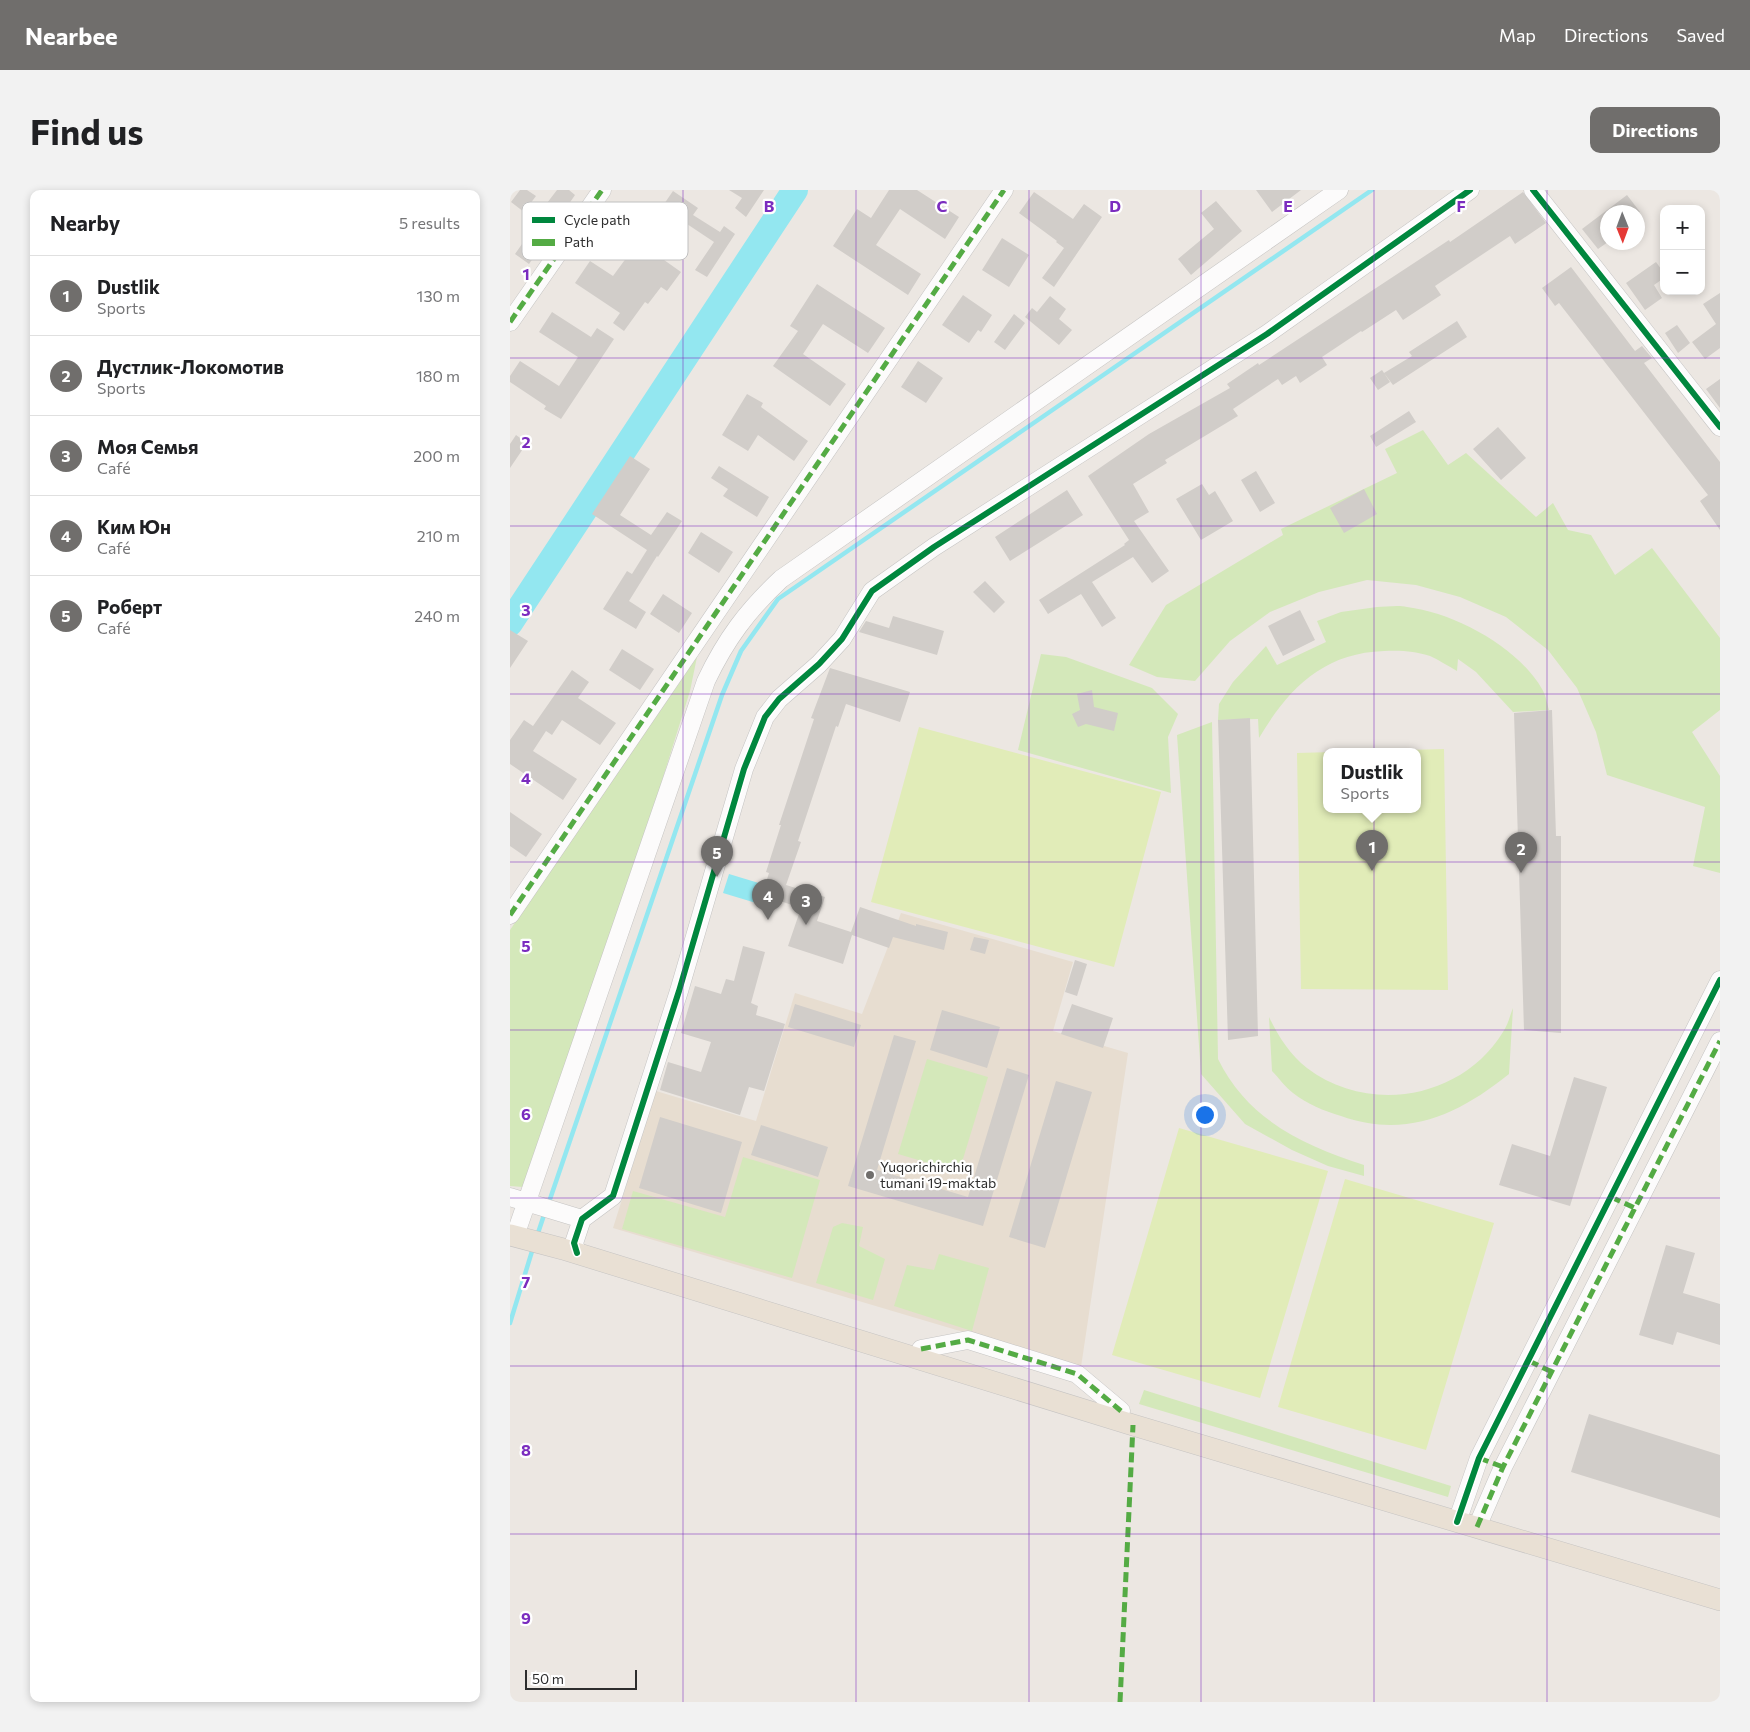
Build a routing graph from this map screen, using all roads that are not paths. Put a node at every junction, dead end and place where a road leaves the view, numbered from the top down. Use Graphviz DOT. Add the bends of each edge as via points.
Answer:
graph roads {
  1 [pos="602,190"];
  2 [pos="1004,190"];
  3 [pos="1339,190"];
  4 [pos="1470,190"];
  5 [pos="1533,190"];
  6 [pos="594,202"];
  7 [pos="553,260"];
  8 [pos="510,322"];
  9 [pos="1720,427"];
  10 [pos="510,915"];
  11 [pos="1720,980"];
  12 [pos="1720,1041"];
  13 [pos="510,1197"];
  14 [pos="1611,1197"];
  15 [pos="540,1206"];
  16 [pos="1635,1208"];
  17 [pos="582,1219"];
  18 [pos="518,1231"];
  19 [pos="570,1246"];
  20 [pos="1529,1361"];
  21 [pos="1552,1372"];
  22 [pos="1479,1458"];
  23 [pos="1503,1467"];
  24 [pos="1469,1519"];
  25 [pos="1720,1588"];
  26 [pos="1720,1600"];
  1 -- 6 [label="street"];
  2 -- 10 [label="street"];
  3 -- 15 [label="street" via="781,579 742,619 721,648 706,682"];
  4 -- 17 [label="street" via="1267,334 934,547 872,591 842,639 819,664 794,684 765,717 744,769 614,1196"];
  5 -- 9 [label="street"];
  7 -- 8 [label="street"];
  11 -- 14 [label="street"];
  12 -- 16 [label="street"];
  13 -- 15 [label="street"];
  14 -- 16 [label="street"];
  14 -- 20 [label="street"];
  15 -- 17 [label="street"];
  15 -- 18 [label="street"];
  16 -- 21 [label="street"];
  17 -- 19 [label="street"];
  18 -- 19 [label="main road"];
  19 -- 24 [label="main road" via="921,1349"];
  19 -- 24 [label="main road" via="1133,1426"];
  20 -- 21 [label="street"];
  20 -- 22 [label="street"];
  21 -- 23 [label="street"];
  22 -- 23 [label="street"];
  22 -- 24 [label="street"];
  23 -- 24 [label="street"];
  24 -- 25 [label="main road"];
  24 -- 26 [label="main road"];
}
